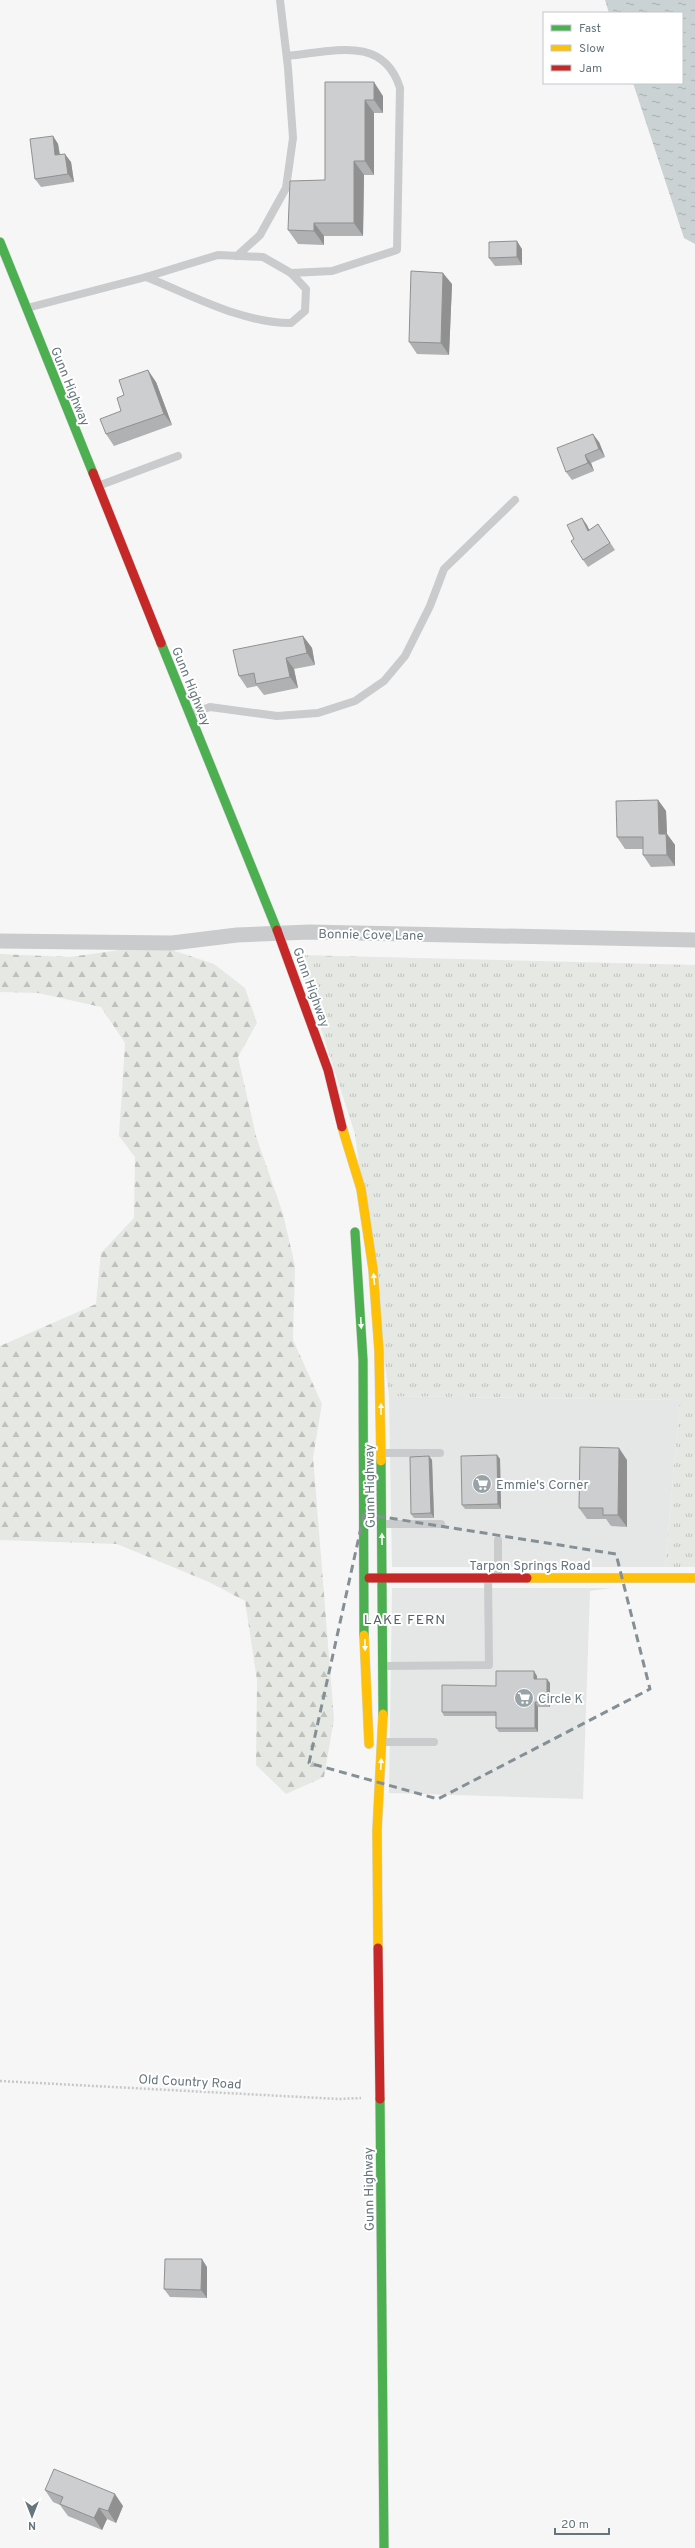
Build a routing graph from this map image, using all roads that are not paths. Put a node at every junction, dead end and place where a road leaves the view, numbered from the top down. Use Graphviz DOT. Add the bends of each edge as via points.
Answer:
graph roads {
  1 [pos="280,0"];
  2 [pos="287,56"];
  3 [pos="0,242"];
  4 [pos="237,256"];
  5 [pos="291,273"];
  6 [pos="146,278"];
  7 [pos="26,308"];
  8 [pos="178,456"];
  9 [pos="98,486"];
  10 [pos="514,500"];
  11 [pos="190,714"];
  12 [pos="278,933"];
  13 [pos="695,940"];
  14 [pos="0,941"];
  15 [pos="346,1145"];
  16 [pos="351,1192"];
  17 [pos="354,1223"];
  18 [pos="382,1453"];
  19 [pos="440,1453"];
  20 [pos="382,1524"];
  21 [pos="441,1524"];
  22 [pos="498,1540"];
  23 [pos="364,1578"];
  24 [pos="383,1578"];
  25 [pos="488,1578"];
  26 [pos="498,1578"];
  27 [pos="695,1578"];
  28 [pos="383,1666"];
  29 [pos="383,1742"];
  30 [pos="434,1742"];
  31 [pos="377,1830"];
  32 [pos="384,2548"];
  1 -- 2 [label="lane"];
  2 -- 4 [label="lane" via="293,138 286,188 260,235"];
  2 -- 5 [label="lane" via="352,50 372,52 390,66 400,88 397,250 332,271"];
  3 -- 7 [label="main road, Gunn Highway"];
  4 -- 5 [label="lane" via="263,257"];
  4 -- 6 [label="lane" via="218,255"];
  5 -- 6 [label="lane" via="306,289 305,311 291,323 269,323 232,312"];
  6 -- 7 [label="lane"];
  7 -- 9 [label="main road, Gunn Highway"];
  8 -- 9 [label="lane"];
  9 -- 11 [label="main road, Gunn Highway"];
  10 -- 11 [label="lane" via="444,569 430,606 405,656 384,681 355,701 318,713 297,715 244,714 210,707"];
  11 -- 12 [label="main road, Gunn Highway"];
  12 -- 13 [label="street, Bonnie Cove Lane"];
  12 -- 14 [label="street, Bonnie Cove Lane" via="172,943"];
  12 -- 15 [label="main road, Gunn Highway" via="325,1063"];
  15 -- 16 [label="main road, Gunn Highway"];
  18 -- 15 [label="main road, Gunn Highway, one-way" via="373,1269 361,1189"];
  17 -- 23 [label="main road, Gunn Highway, one-way" via="362,1349"];
  18 -- 19 [label="lane"];
  18 -- 20 [label="main road, Gunn Highway"];
  20 -- 21 [label="lane"];
  24 -- 20 [label="main road, Gunn Highway, one-way"];
  22 -- 26 [label="lane"];
  23 -- 24 [label="main road, Tarpon Springs Road"];
  23 -- 31 [label="main road, Gunn Highway, one-way" via="369,1742"];
  24 -- 25 [label="main road, Tarpon Springs Road"];
  24 -- 28 [label="main road, Gunn Highway"];
  25 -- 26 [label="main road, Tarpon Springs Road"];
  25 -- 28 [label="lane" via="489,1665"];
  26 -- 27 [label="main road, Tarpon Springs Road"];
  28 -- 29 [label="main road, Gunn Highway"];
  29 -- 30 [label="lane"];
  31 -- 29 [label="main road, Gunn Highway, one-way"];
  31 -- 32 [label="main road, Gunn Highway"];
}
